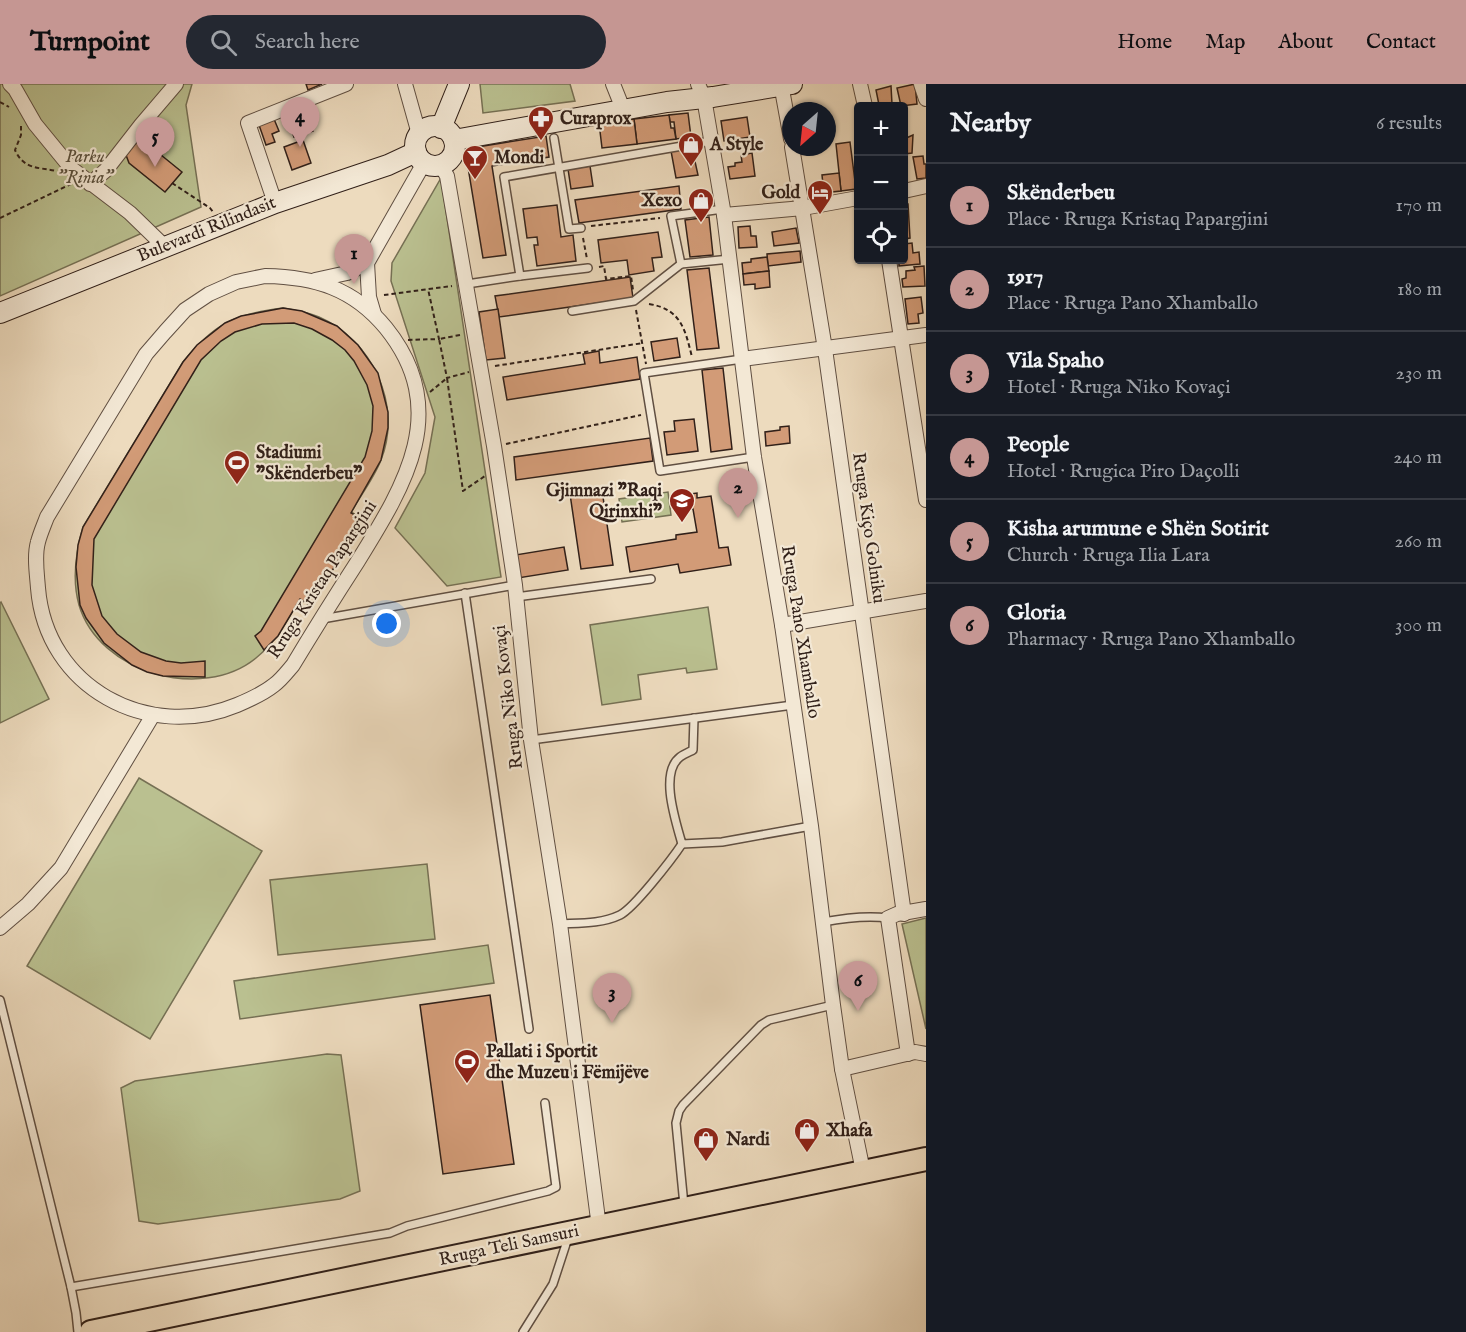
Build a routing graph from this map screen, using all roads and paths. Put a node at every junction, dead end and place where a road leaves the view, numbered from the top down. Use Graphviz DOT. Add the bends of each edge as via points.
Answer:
graph roads {
  1 [pos="10,84"];
  2 [pos="176,84"];
  3 [pos="346,84"];
  4 [pos="405,84"];
  5 [pos="459,84"];
  6 [pos="613,84"];
  7 [pos="860,84"];
  8 [pos="921,84"];
  9 [pos="785,85"];
  10 [pos="701,91"];
  11 [pos="926,99"];
  12 [pos="0,102"];
  13 [pos="787,102"];
  14 [pos="864,102"];
  15 [pos="10,107"];
  16 [pos="623,109"];
  17 [pos="21,123"];
  18 [pos="448,134"];
  19 [pos="554,138"];
  20 [pos="711,141"];
  21 [pos="425,154"];
  22 [pos="794,156"];
  23 [pos="558,167"];
  24 [pos="172,183"];
  25 [pos="90,184"];
  26 [pos="926,186"];
  27 [pos="908,190"];
  28 [pos="854,199"];
  29 [pos="276,202"];
  30 [pos="803,208"];
  31 [pos="724,212"];
  32 [pos="671,216"];
  33 [pos="0,218"];
  34 [pos="221,225"];
  35 [pos="581,228"];
  36 [pos="165,247"];
  37 [pos="730,259"];
  38 [pos="367,263"];
  39 [pos="681,264"];
  40 [pos="890,264"];
  41 [pos="588,268"];
  42 [pos="520,276"];
  43 [pos="311,280"];
  44 [pos="467,284"];
  45 [pos="428,289"];
  46 [pos="369,297"];
  47 [pos="634,301"];
  48 [pos="572,311"];
  49 [pos="0,314"];
  50 [pos="374,314"];
  51 [pos="475,332"];
  52 [pos="926,334"];
  53 [pos="900,338"];
  54 [pos="439,339"];
  55 [pos="396,341"];
  56 [pos="643,343"];
  57 [pos="825,349"];
  58 [pos="742,359"];
  59 [pos="694,366"];
  60 [pos="480,368"];
  61 [pos="447,378"];
  62 [pos="418,401"];
  63 [pos="651,413"];
  64 [pos="494,446"];
  65 [pos="754,457"];
  66 [pos="497,468"];
  67 [pos="926,500"];
  68 [pos="651,579"];
  69 [pos="515,591"];
  70 [pos="465,593"];
  71 [pos="926,601"];
  72 [pos="861,611"];
  73 [pos="321,619"];
  74 [pos="782,625"];
  75 [pos="793,705"];
  76 [pos="153,715"];
  77 [pos="694,718"];
  78 [pos="531,740"];
  79 [pos="811,826"];
  80 [pos="682,844"];
  81 [pos="926,909"];
  82 [pos="904,914"];
  83 [pos="888,918"];
  84 [pos="823,922"];
  85 [pos="560,924"];
  86 [pos="0,928"];
  87 [pos="0,1000"];
  88 [pos="833,1005"];
  89 [pos="529,1029"];
  90 [pos="908,1054"];
  91 [pos="926,1054"];
  92 [pos="842,1069"];
  93 [pos="545,1103"];
  94 [pos="926,1160"];
  95 [pos="863,1171"];
  96 [pos="684,1209"];
  97 [pos="599,1227"];
  98 [pos="570,1233"];
  99 [pos="71,1287"];
  100 [pos="78,1332"];
  101 [pos="91,1332"];
  102 [pos="523,1332"];
  1 -- 25 [label="street" via="56,152"];
  2 -- 25 [label="street" via="106,170"];
  3 -- 29 [label="street" via="248,123"];
  4 -- 21 [label="street, Rruga Niko Kovaçi"];
  5 -- 18 [label="main road"];
  6 -- 16 [label="street"];
  7 -- 14 [label="street"];
  8 -- 11 [label="street"];
  9 -- 10 [label="main road, Bulevardi Rilindasit"];
  9 -- 13 [label="street"];
  10 -- 16 [label="main road, Bulevardi Rilindasit" via="667,102"];
  10 -- 20 [label="street, Rruga Pano Xhamballo"];
  12 -- 15 [label="path"];
  16 -- 18 [label="main road, Bulevardi Rilindasit"];
  17 -- 33 [label="path" via="15,150 19,158 34,169 55,170 73,183"];
  18 -- 21 [label="main road, Bulevardi Rilindasit" via="429,127"];
  18 -- 21 [label="main road" via="455,146 451,158"];
  19 -- 23 [label="lane"];
  20 -- 23 [label="lane"];
  20 -- 31 [label="street, Rruga Pano Xhamballo"];
  21 -- 29 [label="main road, Bulevardi Rilindasit"];
  21 -- 38 [label="street"];
  21 -- 44 [label="street, Rruga Niko Kovaçi" via="447,176"];
  22 -- 30 [label="street, Rruga Kiço Golniku"];
  23 -- 35 [label="lane" via="569,229"];
  23 -- 42 [label="lane" via="504,177"];
  24 -- 34 [label="path" via="210,208"];
  25 -- 36 [label="street" via="130,213"];
  26 -- 27 [label="street"];
  28 -- 30 [label="street"];
  29 -- 34 [label="main road, Bulevardi Rilindasit"];
  30 -- 31 [label="street"];
  30 -- 57 [label="street, Rruga Kiço Golniku"];
  31 -- 32 [label="lane"];
  31 -- 37 [label="street, Rruga Pano Xhamballo"];
  32 -- 35 [label="path"];
  32 -- 39 [label="lane"];
  34 -- 36 [label="main road, Bulevardi Rilindasit"];
  35 -- 41 [label="path"];
  36 -- 49 [label="main road, Bulevardi Rilindasit"];
  37 -- 39 [label="lane"];
  37 -- 58 [label="street, Rruga Pano Xhamballo"];
  38 -- 43 [label="street, Rruga Kristaq Papargjini" via="331,278"];
  38 -- 46 [label="street, Rruga Kristaq Papargjini"];
  39 -- 47 [label="lane"];
  40 -- 53 [label="street"];
  41 -- 42 [label="lane"];
  42 -- 44 [label="lane"];
  43 -- 50 [label="street, Rruga Kristaq Papargjini" via="350,296"];
  43 -- 76 [label="street, Rruga Kristaq Papargjini" via="265,276 236,282 185,310 146,354 47,517 37,543 39,604 62,658 105,698"];
  44 -- 45 [label="path"];
  44 -- 51 [label="street, Rruga Niko Kovaçi"];
  45 -- 46 [label="path"];
  45 -- 54 [label="path"];
  46 -- 50 [label="street, Rruga Kristaq Papargjini"];
  47 -- 48 [label="lane"];
  47 -- 59 [label="path" via="659,305 678,318"];
  50 -- 55 [label="street, Rruga Kristaq Papargjini"];
  51 -- 54 [label="path"];
  51 -- 60 [label="street, Rruga Niko Kovaçi"];
  52 -- 53 [label="street"];
  53 -- 57 [label="street"];
  53 -- 67 [label="street"];
  54 -- 55 [label="path"];
  54 -- 61 [label="path"];
  55 -- 62 [label="street, Rruga Kristaq Papargjini" via="408,363"];
  56 -- 60 [label="path"];
  57 -- 58 [label="street"];
  57 -- 72 [label="street, Rruga Kiço Golniku"];
  58 -- 59 [label="lane"];
  58 -- 65 [label="street, Rruga Pano Xhamballo"];
  59 -- 63 [label="lane" via="644,373"];
  60 -- 61 [label="path"];
  60 -- 64 [label="street, Rruga Niko Kovaçi"];
  61 -- 62 [label="path"];
  61 -- 66 [label="path" via="463,491"];
  62 -- 73 [label="street, Rruga Kristaq Papargjini" via="418,433 406,477 390,510"];
  63 -- 64 [label="path"];
  63 -- 65 [label="lane" via="660,471"];
  64 -- 66 [label="street, Rruga Niko Kovaçi"];
  65 -- 74 [label="street, Rruga Pano Xhamballo"];
  66 -- 69 [label="street, Rruga Niko Kovaçi"];
  68 -- 69 [label="lane"];
  69 -- 70 [label="lane"];
  69 -- 78 [label="street, Rruga Niko Kovaçi"];
  70 -- 73 [label="lane"];
  70 -- 89 [label="lane"];
  71 -- 72 [label="street"];
  72 -- 74 [label="street"];
  72 -- 82 [label="street, Rruga Kiço Golniku"];
  73 -- 76 [label="street, Rruga Kristaq Papargjini" via="274,686 219,712 190,718"];
  74 -- 75 [label="street, Rruga Pano Xhamballo"];
  75 -- 77 [label="lane"];
  75 -- 79 [label="street, Rruga Pano Xhamballo"];
  76 -- 86 [label="street" via="61,868"];
  77 -- 78 [label="lane"];
  77 -- 80 [label="lane" via="693,750 679,757 671,771 670,797"];
  78 -- 85 [label="street, Rruga Niko Kovaçi"];
  79 -- 80 [label="lane" via="722,842"];
  79 -- 84 [label="street, Rruga Pano Xhamballo"];
  80 -- 85 [label="lane" via="622,914 600,922"];
  81 -- 82 [label="street"];
  82 -- 83 [label="street"];
  83 -- 84 [label="lane"];
  83 -- 90 [label="street"];
  84 -- 88 [label="street, Rruga Pano Xhamballo"];
  85 -- 97 [label="street, Rruga Niko Kovaçi"];
  87 -- 99 [label="lane"];
  88 -- 92 [label="street, Rruga Pano Xhamballo"];
  88 -- 96 [label="lane" via="761,1025 682,1105 676,1123"];
  90 -- 91 [label="street"];
  90 -- 92 [label="street"];
  92 -- 95 [label="street, Rruga Pano Xhamballo"];
  93 -- 99 [label="lane" via="556,1187 548,1191 390,1233"];
  94 -- 95 [label="main road, Rruga Teli Samsuri"];
  95 -- 96 [label="main road, Rruga Teli Samsuri"];
  96 -- 97 [label="main road, Rruga Teli Samsuri"];
  97 -- 98 [label="main road, Rruga Teli Samsuri"];
  98 -- 101 [label="main road, Rruga Teli Samsuri"];
  98 -- 102 [label="lane" via="553,1284"];
  99 -- 100 [label="lane"];
}
